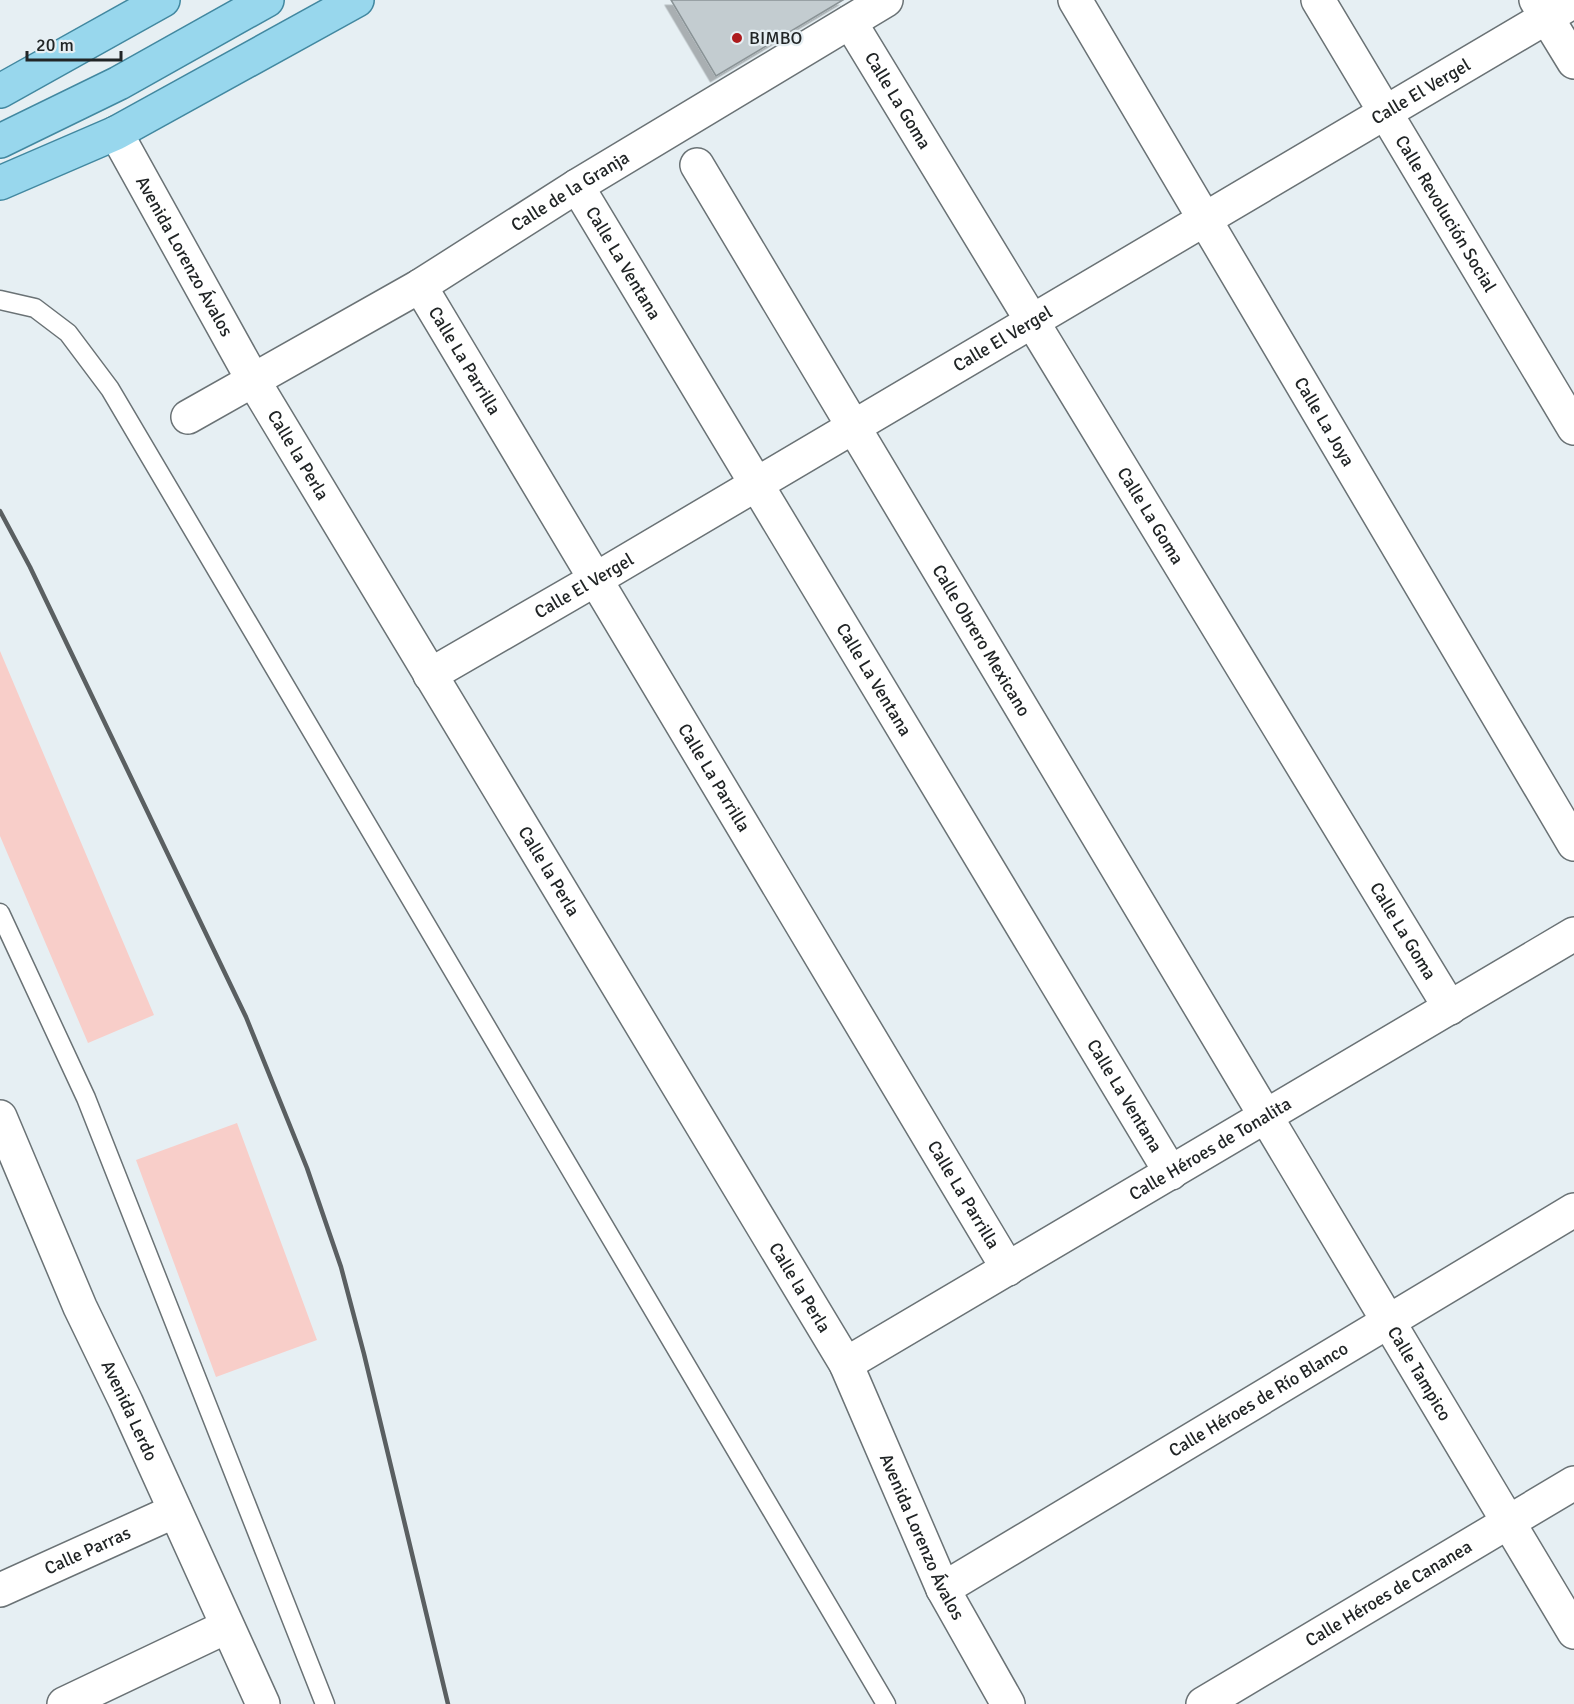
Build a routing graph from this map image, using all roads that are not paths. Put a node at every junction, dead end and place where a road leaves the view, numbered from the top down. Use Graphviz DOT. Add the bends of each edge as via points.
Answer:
graph roads {
  1 [pos="163,0"];
  2 [pos="267,0"];
  3 [pos="357,0"];
  4 [pos="886,0"];
  5 [pos="1075,0"];
  6 [pos="1318,0"];
  7 [pos="1552,6"];
  8 [pos="850,22"];
  9 [pos="1574,62"];
  10 [pos="0,91"];
  11 [pos="1386,112"];
  12 [pos="116,133"];
  13 [pos="0,141"];
  14 [pos="697,165"];
  15 [pos="0,183"];
  16 [pos="577,186"];
  17 [pos="1204,220"];
  18 [pos="420,286"];
  19 [pos="0,300"];
  20 [pos="1032,321"];
  21 [pos="253,380"];
  22 [pos="188,417"];
  23 [pos="853,427"];
  24 [pos="1574,428"];
  25 [pos="756,484"];
  26 [pos="596,579"];
  27 [pos="430,675"];
  28 [pos="1574,844"];
  29 [pos="0,913"];
  30 [pos="1574,934"];
  31 [pos="1450,1008"];
  32 [pos="1265,1117"];
  33 [pos="1,1121"];
  34 [pos="1171,1173"];
  35 [pos="1574,1210"];
  36 [pos="1008,1269"];
  37 [pos="1388,1323"];
  38 [pos="846,1364"];
  39 [pos="1574,1483"];
  40 [pos="174,1511"];
  41 [pos="1507,1521"];
  42 [pos="943,1589"];
  43 [pos="0,1590"];
  44 [pos="226,1627"];
  45 [pos="1574,1632"];
  46 [pos="64,1704"];
  47 [pos="263,1704"];
  48 [pos="325,1704"];
  49 [pos="886,1704"];
  50 [pos="1008,1704"];
  51 [pos="1203,1704"];
  1 -- 10 [label="main road"];
  2 -- 13 [label="main road" via="119,83"];
  3 -- 12 [label="main road"];
  4 -- 8 [label="street, Calle de la Granja"];
  5 -- 17 [label="street, Calle La Joya"];
  6 -- 11 [label="street, Calle Revolución Social"];
  7 -- 9 [label="street"];
  7 -- 11 [label="street, Calle El Vergel"];
  8 -- 16 [label="street, Calle de la Granja"];
  8 -- 20 [label="street, Calle La Goma"];
  11 -- 17 [label="street, Calle El Vergel"];
  11 -- 24 [label="street, Calle Revolución Social"];
  12 -- 15 [label="main road"];
  12 -- 21 [label="street, Avenida Lorenzo Ávalos"];
  14 -- 23 [label="street, Calle Obrero Mexicano"];
  16 -- 18 [label="street, Calle de la Granja"];
  16 -- 25 [label="street, Calle La Ventana"];
  17 -- 20 [label="street, Calle El Vergel"];
  17 -- 28 [label="street, Calle La Joya"];
  18 -- 21 [label="street, Calle de la Granja"];
  18 -- 26 [label="street, Calle La Parrilla"];
  19 -- 49 [label="lane" via="35,308 68,333 110,388"];
  20 -- 23 [label="street, Calle El Vergel"];
  20 -- 31 [label="street, Calle La Goma"];
  21 -- 22 [label="street, Calle de la Granja"];
  21 -- 27 [label="street, Calle la Perla"];
  23 -- 25 [label="street, Calle El Vergel"];
  23 -- 32 [label="street, Calle Obrero Mexicano"];
  25 -- 26 [label="street, Calle El Vergel"];
  25 -- 34 [label="street, Calle La Ventana"];
  26 -- 27 [label="street, Calle El Vergel"];
  26 -- 36 [label="street, Calle La Parrilla"];
  27 -- 38 [label="street, Calle la Perla"];
  29 -- 48 [label="lane" via="86,1098"];
  30 -- 31 [label="street, Calle Héroes de Tonalita"];
  31 -- 32 [label="street, Calle Héroes de Tonalita"];
  32 -- 34 [label="street, Calle Héroes de Tonalita"];
  32 -- 37 [label="street, Calle Tampico"];
  33 -- 40 [label="street, Avenida Lerdo" via="80,1307"];
  34 -- 36 [label="street, Calle Héroes de Tonalita"];
  35 -- 37 [label="street, Calle Héroes de Río Blanco"];
  36 -- 38 [label="street, Calle Héroes de Tonalita"];
  37 -- 41 [label="street, Calle Tampico"];
  37 -- 42 [label="street, Calle Héroes de Río Blanco"];
  38 -- 42 [label="street, Avenida Lorenzo Ávalos"];
  39 -- 41 [label="street, Calle Héroes de Cananea"];
  40 -- 43 [label="street, Calle Parras"];
  40 -- 44 [label="street, Avenida Lerdo"];
  41 -- 45 [label="street, Calle Tampico"];
  41 -- 51 [label="street, Calle Héroes de Cananea"];
  42 -- 50 [label="street, Avenida Lorenzo Ávalos"];
  44 -- 46 [label="street"];
  44 -- 47 [label="street, Avenida Lerdo"];
}
